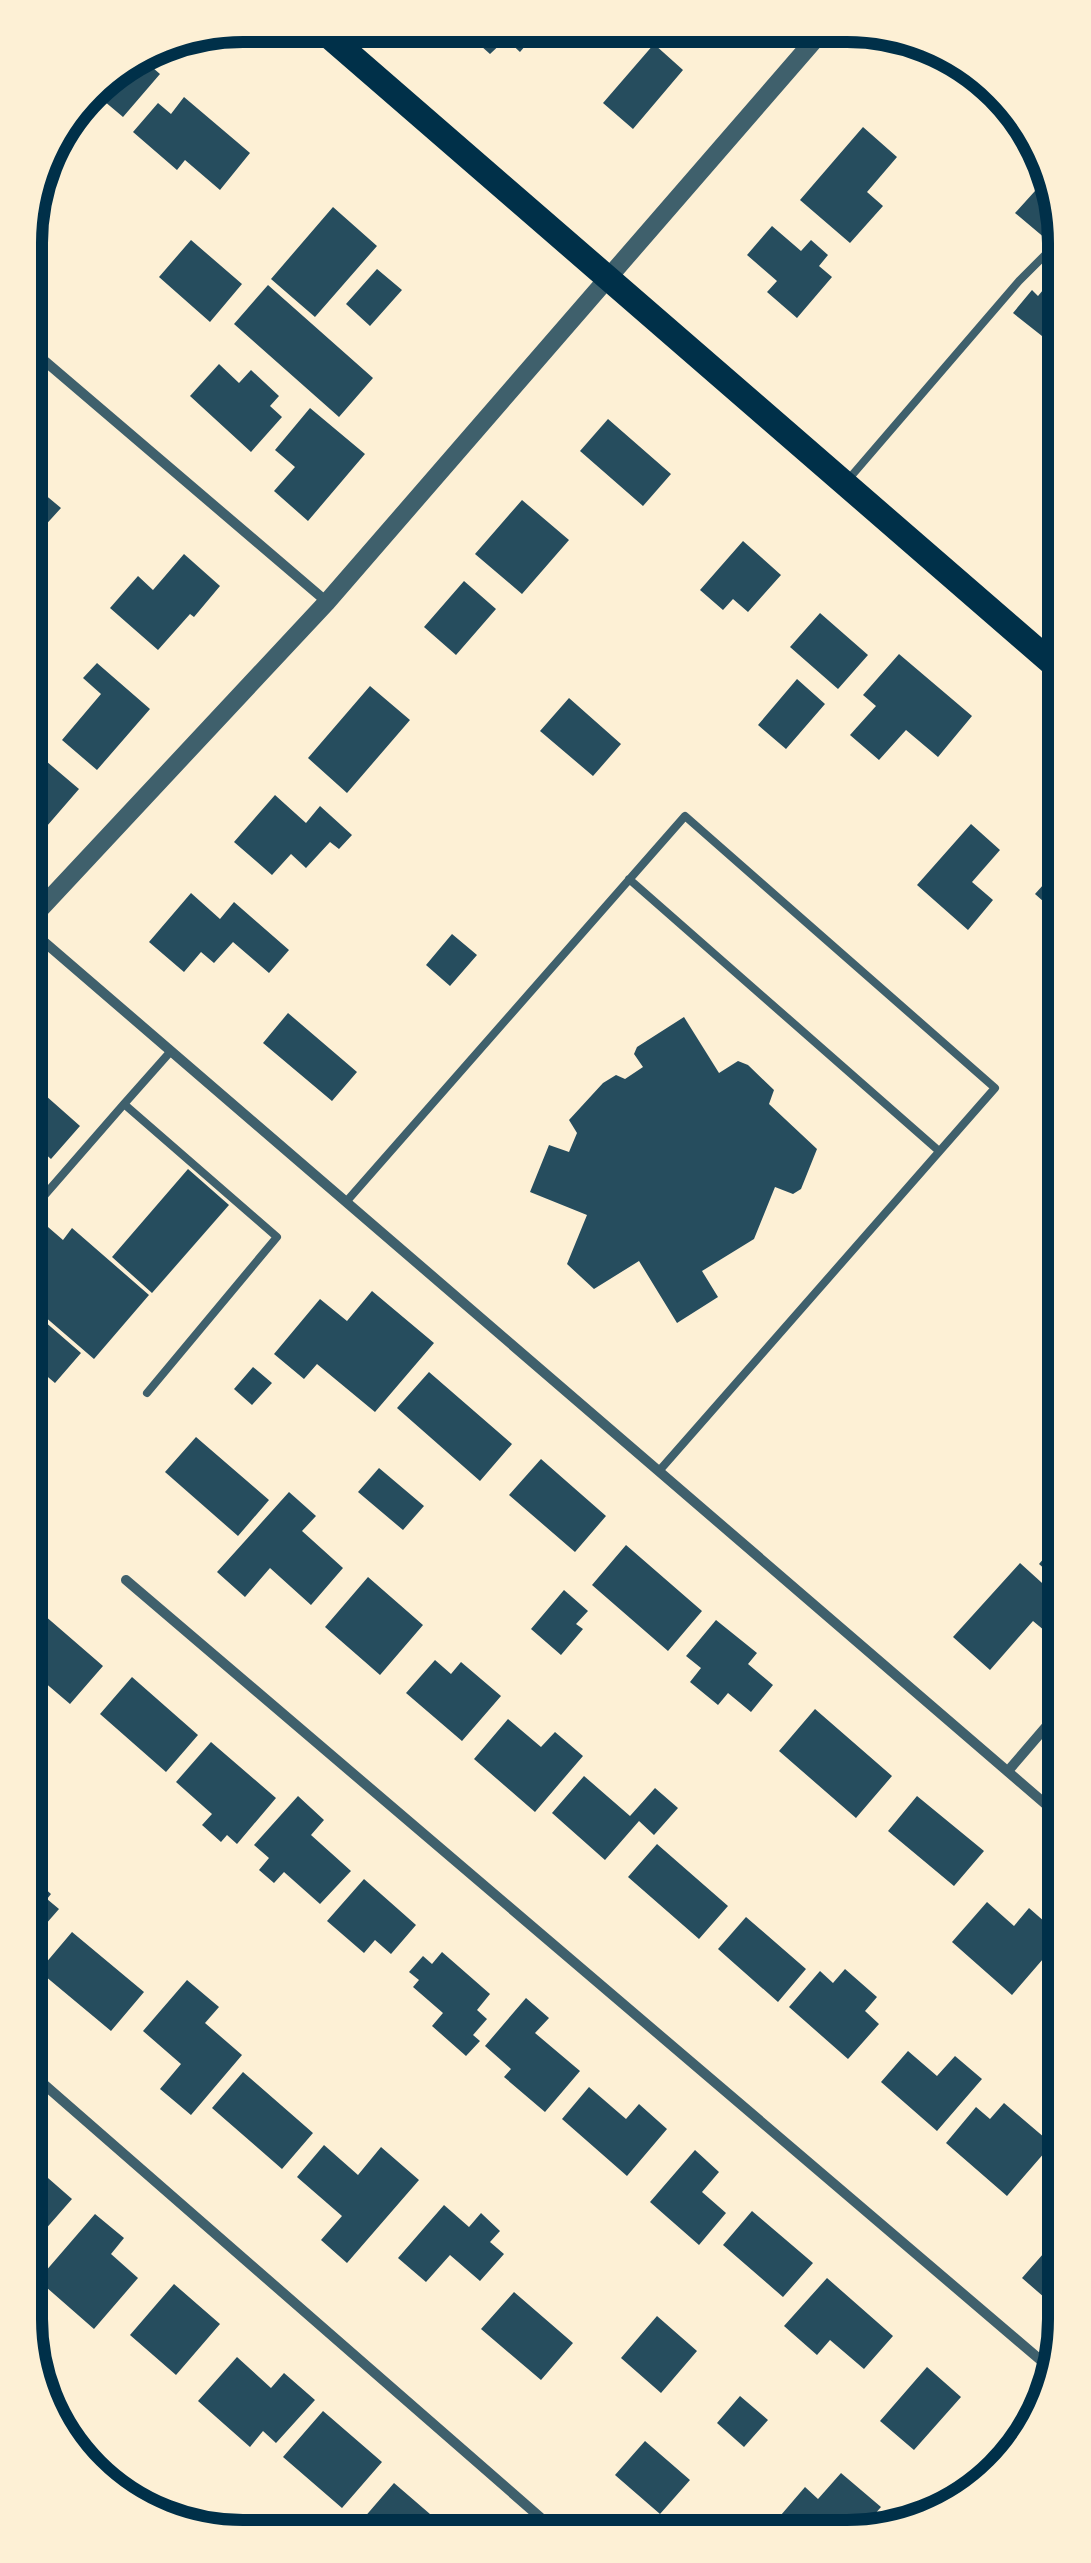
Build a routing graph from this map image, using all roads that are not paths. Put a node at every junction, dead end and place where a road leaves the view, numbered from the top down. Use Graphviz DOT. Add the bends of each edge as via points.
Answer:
graph roads {
  1 [pos="813,42"];
  2 [pos="335,43"];
  3 [pos="1048,252"];
  4 [pos="606,280"];
  5 [pos="43,359"];
  6 [pos="844,484"];
  7 [pos="327,602"];
  8 [pos="1048,660"];
  9 [pos="629,879"];
  10 [pos="43,909"];
  11 [pos="43,938"];
  12 [pos="171,1051"];
  13 [pos="124,1104"];
  14 [pos="939,1151"];
  15 [pos="43,1197"];
  16 [pos="346,1202"];
  17 [pos="148,1393"];
  18 [pos="658,1471"];
  19 [pos="126,1580"];
  20 [pos="1048,1725"];
  21 [pos="1008,1771"];
  22 [pos="1048,1806"];
  23 [pos="42,2083"];
  24 [pos="1044,2364"];
  25 [pos="542,2520"];
  1 -- 4 [label="street"];
  2 -- 4 [label="main road"];
  3 -- 6 [label="lane"];
  4 -- 6 [label="main road"];
  4 -- 7 [label="street"];
  5 -- 7 [label="street"];
  6 -- 8 [label="main road"];
  7 -- 10 [label="street"];
  9 -- 14 [label="lane"];
  9 -- 14 [label="lane" via="685,816 995,1088"];
  9 -- 16 [label="lane"];
  11 -- 12 [label="street"];
  12 -- 13 [label="lane"];
  12 -- 16 [label="street"];
  13 -- 15 [label="lane"];
  13 -- 17 [label="lane" via="277,1237"];
  14 -- 18 [label="lane"];
  16 -- 18 [label="street"];
  18 -- 21 [label="street"];
  19 -- 24 [label="street"];
  20 -- 21 [label="street"];
  21 -- 22 [label="street"];
  23 -- 25 [label="street"];
}
